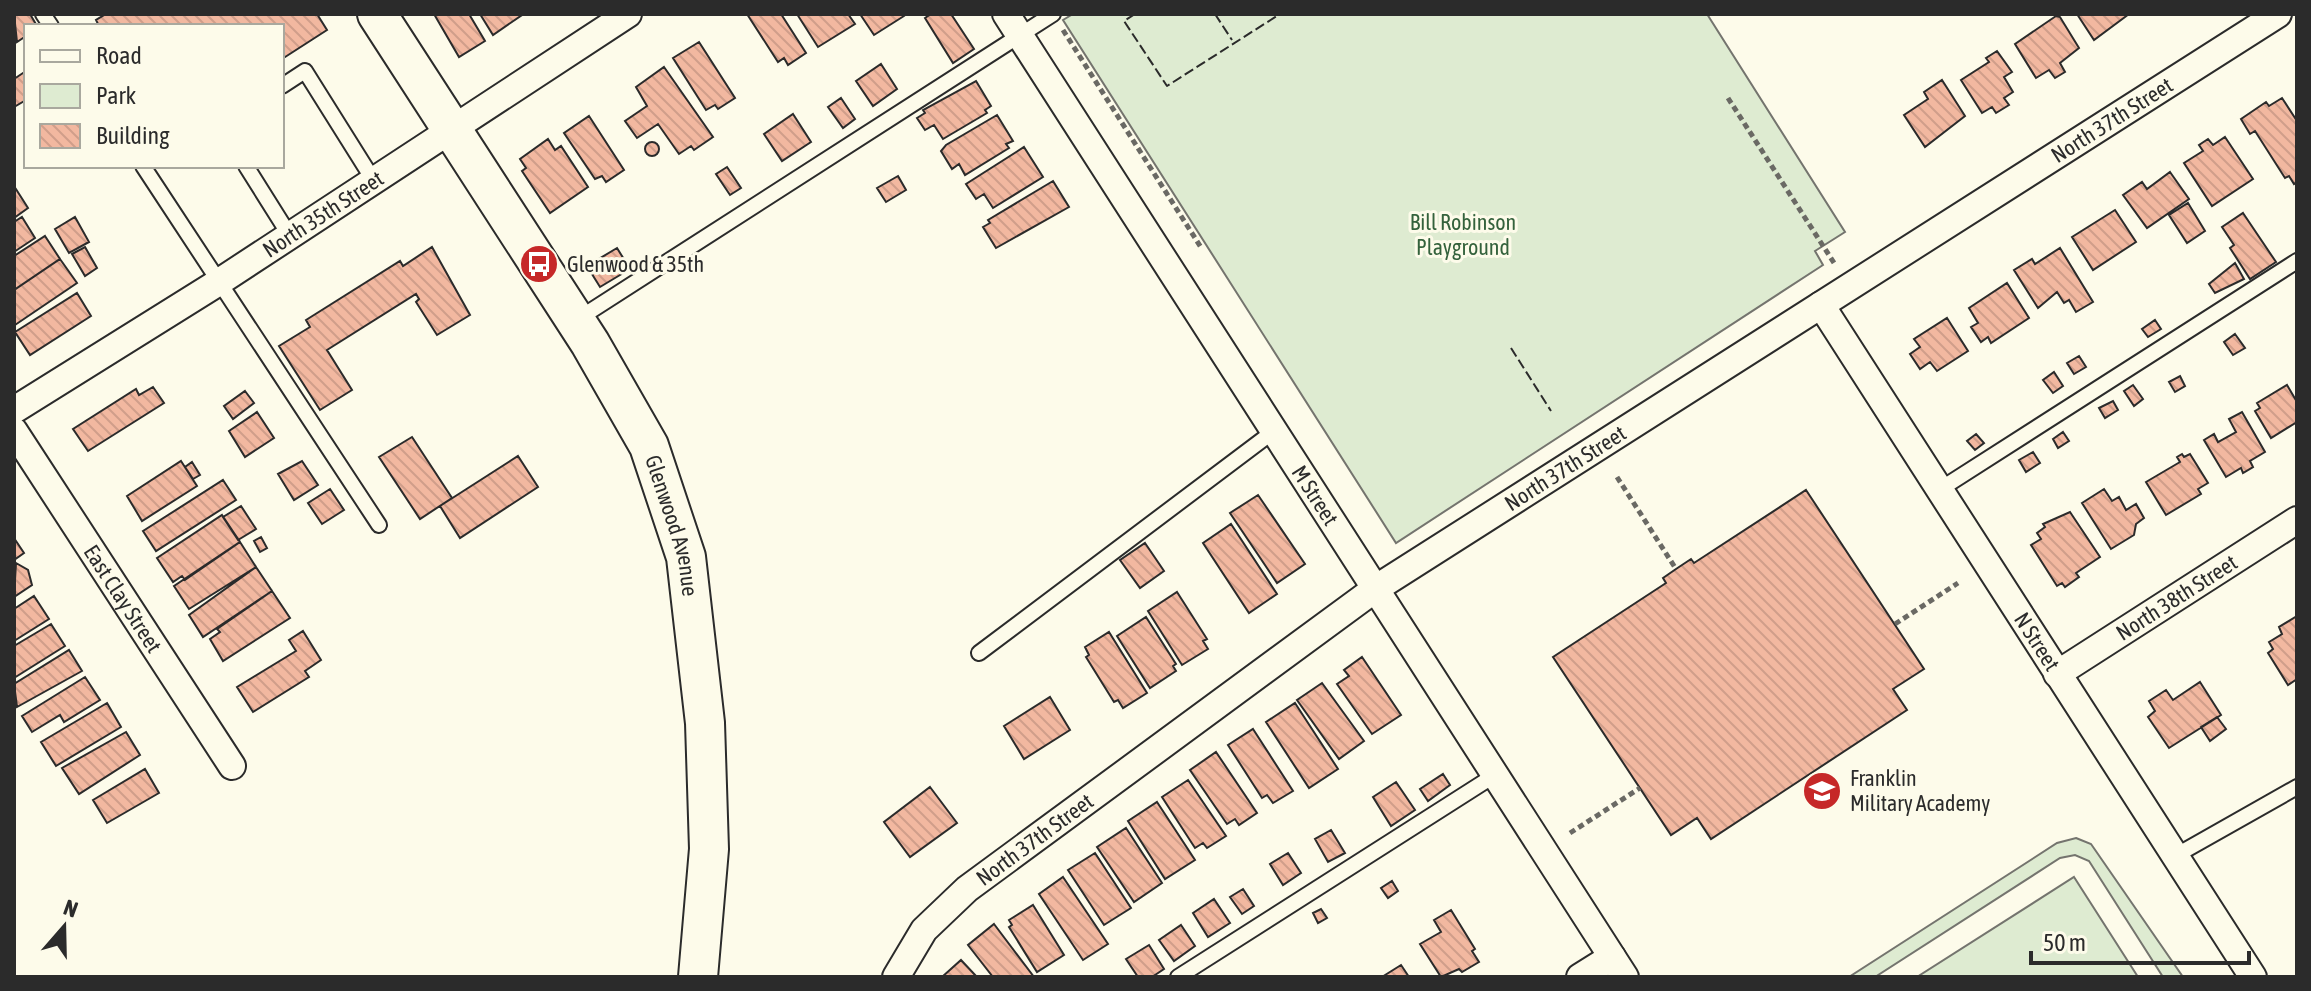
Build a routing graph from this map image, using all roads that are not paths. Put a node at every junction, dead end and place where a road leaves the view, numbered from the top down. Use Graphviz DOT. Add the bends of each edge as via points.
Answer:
graph roads {
  1 [pos="377,14"];
  2 [pos="628,14"];
  3 [pos="2277,14"];
  4 [pos="1056,18"];
  5 [pos="1013,25"];
  6 [pos="284,85"];
  7 [pos="451,131"];
  8 [pos="144,168"];
  9 [pos="247,168"];
  10 [pos="374,181"];
  11 [pos="290,236"];
  12 [pos="2297,261"];
  13 [pos="219,282"];
  14 [pos="1821,305"];
  15 [pos="575,321"];
  16 [pos="14,410"];
  17 [pos="14,431"];
  18 [pos="1274,431"];
  19 [pos="1939,490"];
  20 [pos="2297,520"];
  21 [pos="379,525"];
  22 [pos="1375,589"];
  23 [pos="979,653"];
  24 [pos="2057,674"];
  25 [pos="232,766"];
  26 [pos="1495,775"];
  27 [pos="2297,787"];
  28 [pos="2175,856"];
  29 [pos="1618,967"];
  30 [pos="698,977"];
  31 [pos="896,977"];
  32 [pos="1178,977"];
  33 [pos="1580,977"];
  34 [pos="2253,977"];
  1 -- 7 [label="street, Glenwood Avenue"];
  2 -- 7 [label="street, North 35th Street"];
  3 -- 14 [label="street, North 37th Street"];
  4 -- 5 [label="lane"];
  5 -- 15 [label="lane"];
  5 -- 18 [label="street, M Street"];
  6 -- 10 [label="lane" via="305,71"];
  7 -- 10 [label="street, North 35th Street"];
  7 -- 15 [label="street, Glenwood Avenue"];
  8 -- 13 [label="lane"];
  9 -- 11 [label="lane"];
  10 -- 11 [label="street, North 35th Street"];
  11 -- 13 [label="street, North 35th Street"];
  12 -- 19 [label="lane"];
  13 -- 16 [label="street, North 35th Street"];
  13 -- 21 [label="lane"];
  14 -- 19 [label="street, N Street"];
  14 -- 22 [label="street, North 37th Street"];
  15 -- 30 [label="street, Glenwood Avenue" via="649,446 686,557 705,723 708,833"];
  17 -- 25 [label="street, East Clay Street"];
  18 -- 22 [label="street, M Street"];
  18 -- 23 [label="lane"];
  19 -- 24 [label="street, N Street"];
  20 -- 24 [label="street, North 38th Street"];
  22 -- 26 [label="street, M Street"];
  22 -- 31 [label="street, North 37th Street" via="967,889 924,930"];
  24 -- 28 [label="street, N Street"];
  26 -- 29 [label="street, M Street"];
  26 -- 32 [label="lane"];
  27 -- 28 [label="lane"];
  28 -- 34 [label="street, N Street"];
  29 -- 33 [label="street"];
}
